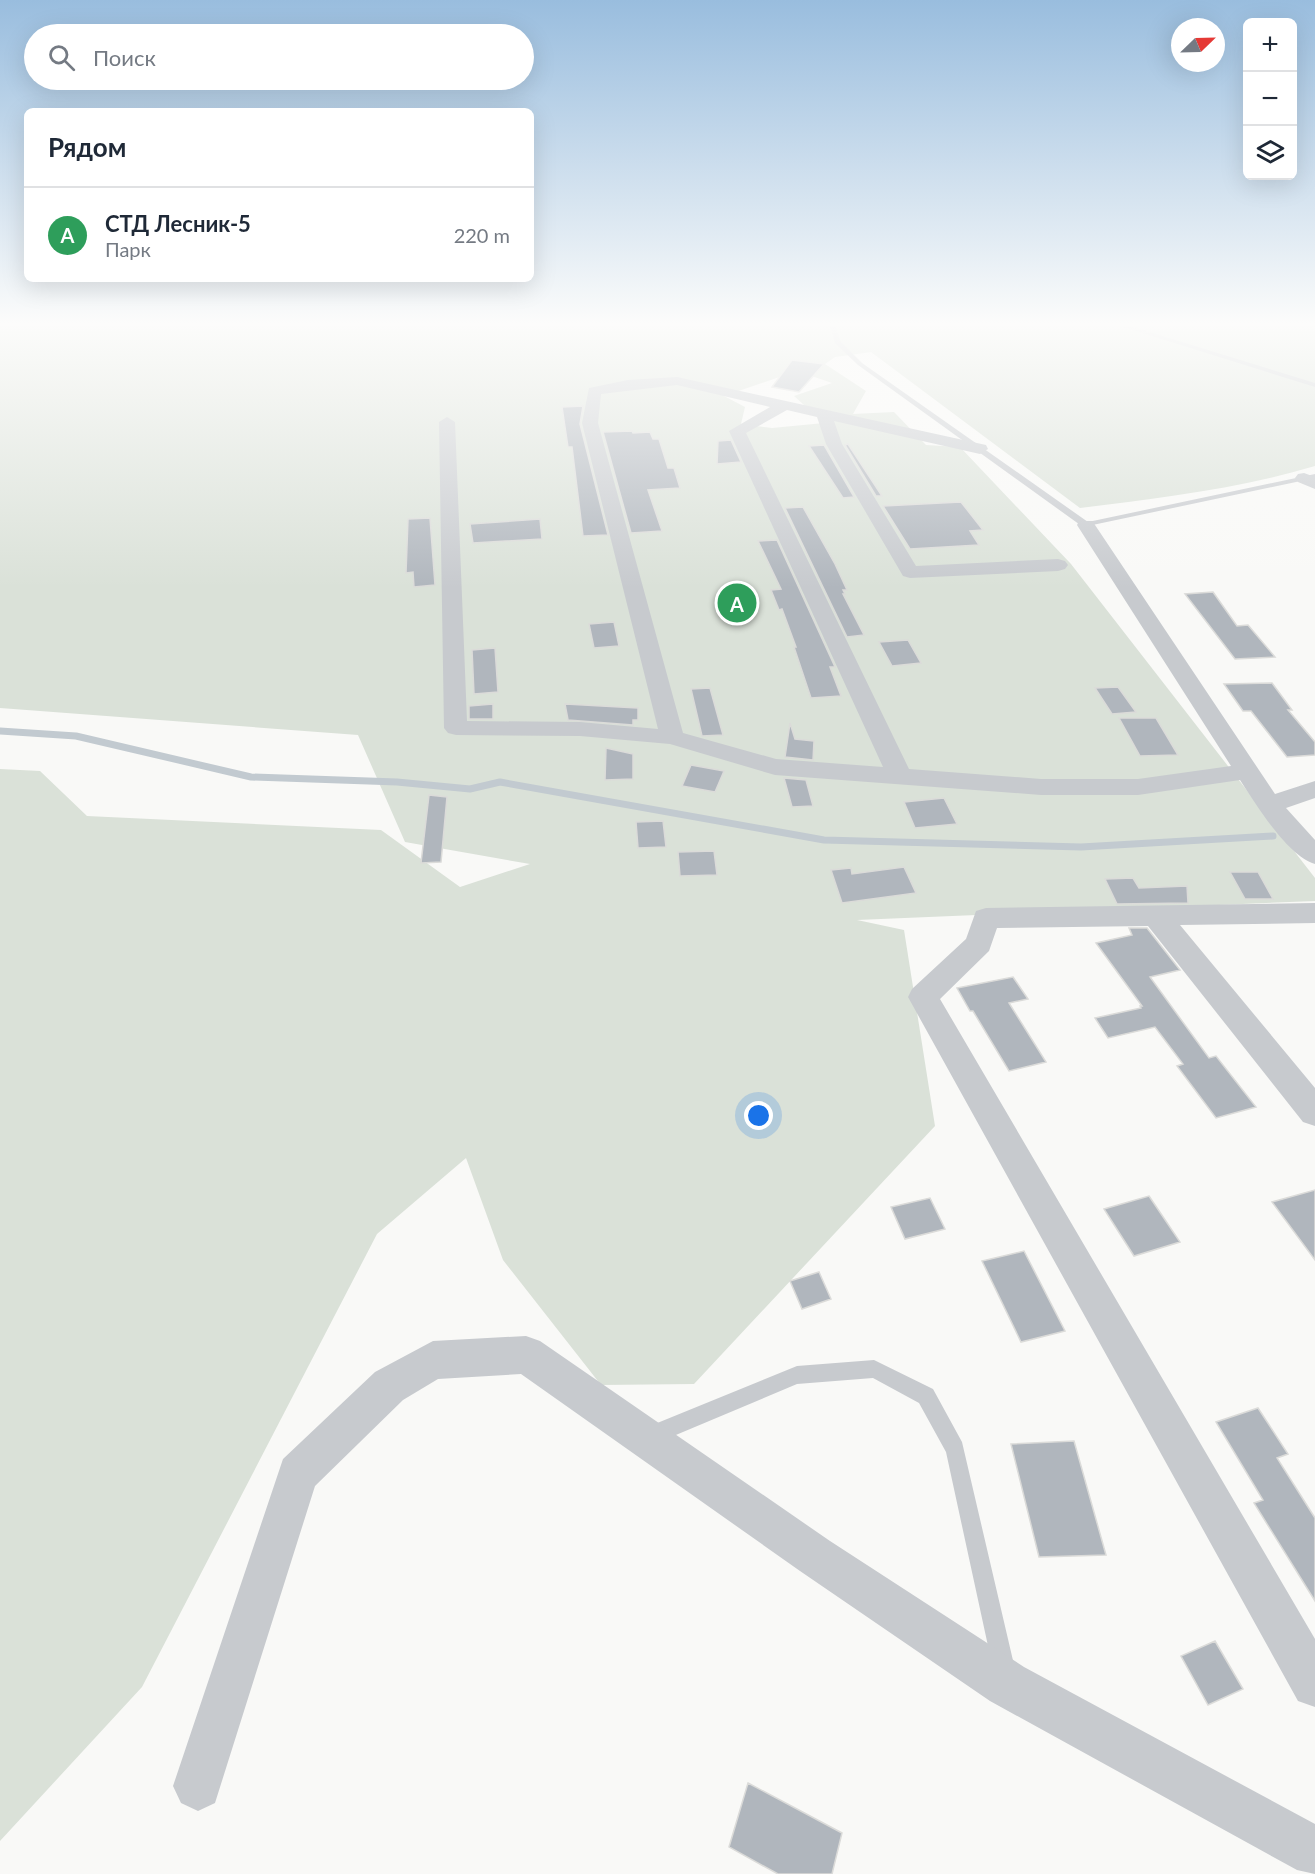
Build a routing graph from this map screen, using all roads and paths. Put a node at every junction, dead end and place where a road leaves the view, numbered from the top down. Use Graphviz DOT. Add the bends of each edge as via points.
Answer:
graph roads {
  1 [pos="591,413"];
  2 [pos="769,413"];
  3 [pos="930,413"];
  4 [pos="824,414"];
  5 [pos="447,422"];
  6 [pos="980,449"];
  7 [pos="1311,479"];
  8 [pos="1086,525"];
  9 [pos="1058,565"];
  10 [pos="672,737"];
  11 [pos="1247,771"];
  12 [pos="900,777"];
  13 [pos="1315,789"];
  14 [pos="1270,805"];
  15 [pos="1315,855"];
  16 [pos="1315,913"];
  17 [pos="1157,917"];
  18 [pos="1315,1112"];
  19 [pos="645,1438"];
  20 [pos="1007,1684"];
  21 [pos="1315,1684"];
  22 [pos="198,1786"];
  23 [pos="1315,1852"];
  1 -- 10 [label="street" via="590,423"];
  2 -- 12 [label="street" via="737,431"];
  3 -- 6 [label="lane"];
  4 -- 6 [label="street"];
  4 -- 9 [label="street" via="834,444 910,572"];
  5 -- 10 [label="street" via="456,728 580,729"];
  6 -- 8 [label="lane"];
  7 -- 8 [label="lane"];
  8 -- 11 [label="street"];
  10 -- 12 [label="street" via="775,767"];
  11 -- 12 [label="street" via="1138,787 1041,788"];
  11 -- 14 [label="street"];
  13 -- 14 [label="street"];
  14 -- 15 [label="street"];
  16 -- 17 [label="street"];
  17 -- 18 [label="street"];
  17 -- 21 [label="street" via="986,918 979,944 923,996"];
  19 -- 20 [label="street"];
  19 -- 20 [label="lane" via="797,1375 874,1369 926,1396 955,1449"];
  19 -- 22 [label="street" via="526,1355 433,1360 389,1386 298,1474"];
  20 -- 23 [label="street"];
}
